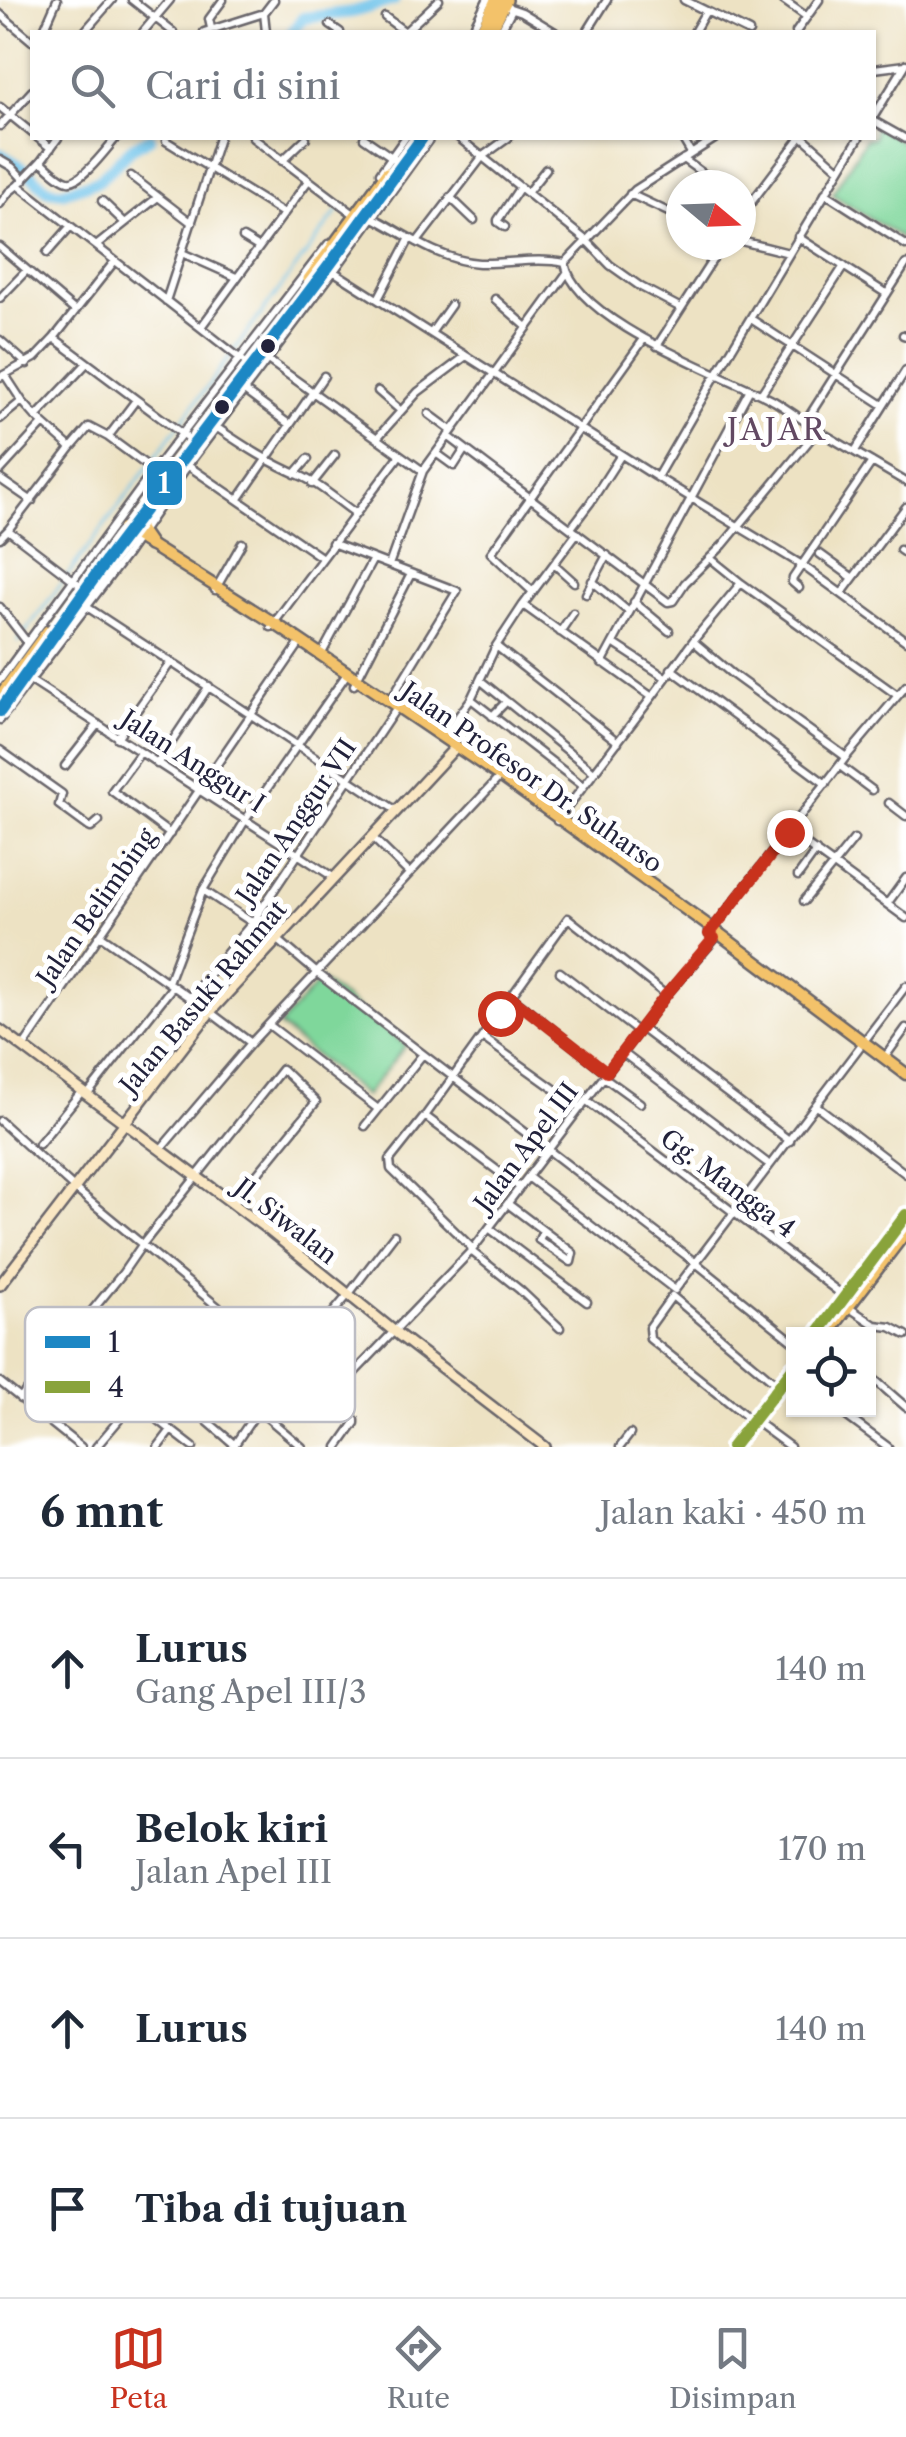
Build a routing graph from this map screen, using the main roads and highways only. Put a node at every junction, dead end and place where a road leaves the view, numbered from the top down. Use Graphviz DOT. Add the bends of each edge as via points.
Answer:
graph roads {
  1 [pos="502,3"];
  2 [pos="482,30"];
  3 [pos="491,30"];
  4 [pos="408,140"];
  5 [pos="424,140"];
  6 [pos="395,158"];
  7 [pos="369,203"];
  8 [pos="327,262"];
  9 [pos="261,355"];
  10 [pos="134,538"];
  11 [pos="273,625"];
  12 [pos="32,646"];
  13 [pos="23,677"];
  14 [pos="352,681"];
  15 [pos="0,696"];
  16 [pos="0,710"];
  17 [pos="454,748"];
  18 [pos="558,820"];
  19 [pos="863,1045"];
  20 [pos="906,1077"];
  21 [pos="906,1215"];
  22 [pos="906,1231"];
  23 [pos="844,1302"];
  24 [pos="823,1327"];
  25 [pos="831,1327"];
  26 [pos="786,1377"];
  27 [pos="786,1390"];
  28 [pos="732,1447"];
  29 [pos="741,1447"];
  1 -- 2 [label="highway"];
  1 -- 3 [label="highway"];
  4 -- 6 [label="highway"];
  5 -- 6 [label="highway"];
  6 -- 7 [label="highway"];
  7 -- 8 [label="highway"];
  7 -- 8 [label="highway" via="341,232"];
  8 -- 9 [label="highway" via="306,303"];
  8 -- 9 [label="highway" via="283,307"];
  9 -- 10 [label="highway" via="214,426 140,516"];
  9 -- 10 [label="highway" via="239,357 152,469"];
  10 -- 11 [label="main road, Jalan Profesor Dr. Suharso"];
  10 -- 12 [label="highway" via="117,547 82,604"];
  10 -- 12 [label="highway" via="71,579"];
  11 -- 14 [label="main road, Jalan Profesor Dr. Suharso"];
  11 -- 14 [label="main road, Jalan Profesor Dr. Suharso"];
  12 -- 13 [label="highway"];
  12 -- 13 [label="highway"];
  13 -- 15 [label="highway"];
  13 -- 16 [label="highway"];
  14 -- 17 [label="main road, Jalan Profesor Dr. Suharso"];
  17 -- 18 [label="main road, Jalan Profesor Dr. Suharso"];
  17 -- 18 [label="main road, Jalan Profesor Dr. Suharso"];
  18 -- 19 [label="main road, Jalan Profesor Dr. Suharso"];
  19 -- 20 [label="main road, Jalan Profesor Dr. Suharso"];
  19 -- 20 [label="main road, Jalan Profesor Dr. Suharso"];
  21 -- 23 [label="highway"];
  22 -- 23 [label="highway"];
  23 -- 24 [label="highway"];
  23 -- 25 [label="highway"];
  26 -- 28 [label="highway"];
  27 -- 29 [label="highway"];
}
